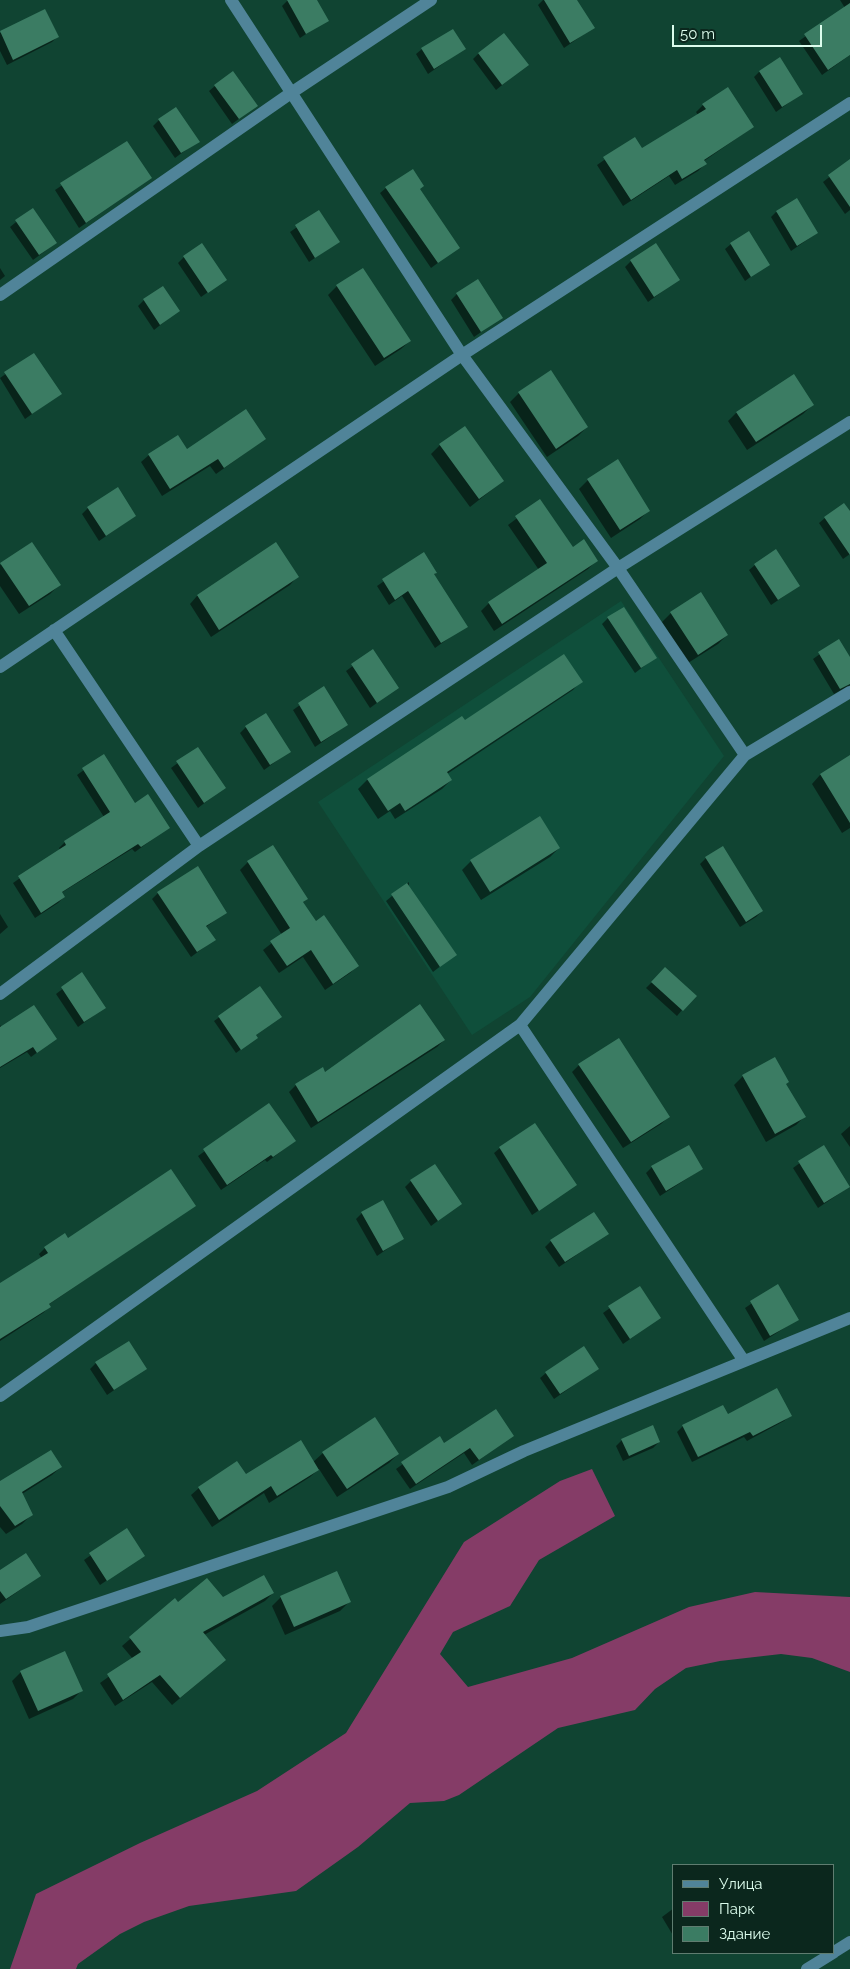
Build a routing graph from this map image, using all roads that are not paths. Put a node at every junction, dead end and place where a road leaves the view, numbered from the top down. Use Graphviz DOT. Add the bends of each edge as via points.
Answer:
graph roads {
  1 [pos="231,0"];
  2 [pos="431,0"];
  3 [pos="291,93"];
  4 [pos="850,103"];
  5 [pos="0,295"];
  6 [pos="462,355"];
  7 [pos="850,422"];
  8 [pos="618,568"];
  9 [pos="54,630"];
  10 [pos="0,667"];
  11 [pos="850,692"];
  12 [pos="746,755"];
  13 [pos="199,846"];
  14 [pos="0,994"];
  15 [pos="520,1025"];
  16 [pos="850,1318"];
  17 [pos="744,1361"];
  18 [pos="0,1396"];
  19 [pos="0,1631"];
  20 [pos="850,1942"];
  21 [pos="835,1952"];
  22 [pos="831,1954"];
  23 [pos="807,1969"];
  1 -- 3 [label="street"];
  2 -- 3 [label="street"];
  3 -- 5 [label="street"];
  3 -- 6 [label="street"];
  4 -- 6 [label="street"];
  6 -- 8 [label="street"];
  6 -- 9 [label="street"];
  7 -- 8 [label="street"];
  8 -- 12 [label="street"];
  8 -- 13 [label="street"];
  9 -- 10 [label="street"];
  9 -- 13 [label="street"];
  11 -- 12 [label="street"];
  12 -- 15 [label="street"];
  13 -- 14 [label="street"];
  15 -- 17 [label="street"];
  15 -- 18 [label="street"];
  16 -- 17 [label="street"];
  17 -- 19 [label="street" via="533,1448 448,1487 28,1627"];
  20 -- 21 [label="street"];
  22 -- 23 [label="street"];
}
